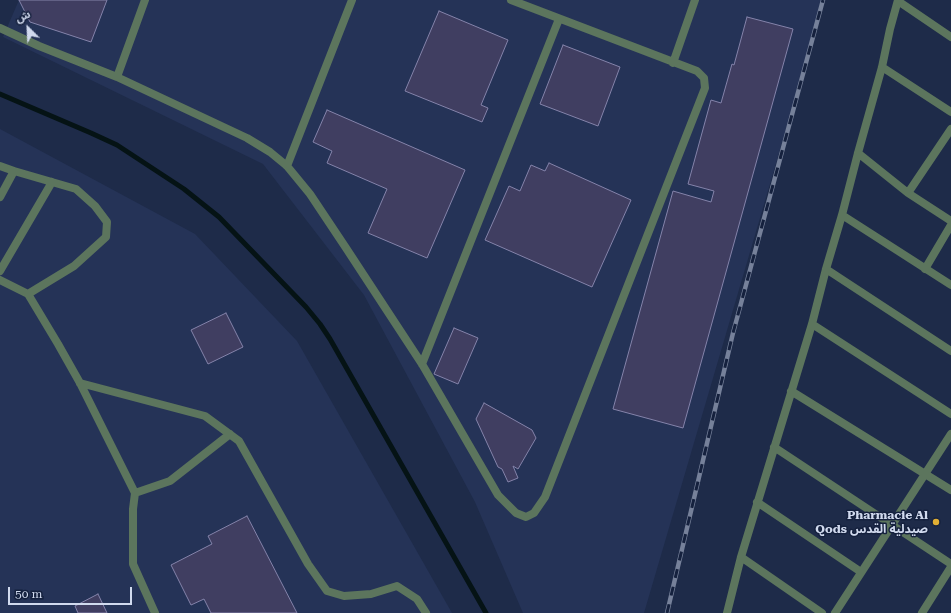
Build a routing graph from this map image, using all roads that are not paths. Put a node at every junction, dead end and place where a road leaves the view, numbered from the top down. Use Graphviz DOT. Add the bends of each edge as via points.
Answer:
graph roads {
  1 [pos="145,0"];
  2 [pos="352,0"];
  3 [pos="511,0"];
  4 [pos="696,0"];
  5 [pos="898,1"];
  6 [pos="559,19"];
  7 [pos="0,28"];
  8 [pos="951,37"];
  9 [pos="673,63"];
  10 [pos="882,66"];
  11 [pos="117,78"];
  12 [pos="951,112"];
  13 [pos="951,129"];
  14 [pos="858,153"];
  15 [pos="0,166"];
  16 [pos="287,166"];
  17 [pos="14,171"];
  18 [pos="52,182"];
  19 [pos="908,193"];
  20 [pos="0,196"];
  21 [pos="842,215"];
  22 [pos="951,221"];
  23 [pos="951,225"];
  24 [pos="826,269"];
  25 [pos="926,269"];
  26 [pos="0,270"];
  27 [pos="0,280"];
  28 [pos="951,285"];
  29 [pos="28,294"];
  30 [pos="812,324"];
  31 [pos="951,351"];
  32 [pos="422,364"];
  33 [pos="80,382"];
  34 [pos="791,391"];
  35 [pos="951,414"];
  36 [pos="230,434"];
  37 [pos="951,434"];
  38 [pos="774,447"];
  39 [pos="925,474"];
  40 [pos="951,490"];
  41 [pos="135,493"];
  42 [pos="757,502"];
  43 [pos="892,525"];
  44 [pos="741,557"];
  45 [pos="951,564"];
  46 [pos="951,567"];
  47 [pos="861,572"];
  48 [pos="155,613"];
  49 [pos="426,613"];
  50 [pos="727,613"];
  51 [pos="822,613"];
  52 [pos="834,613"];
  53 [pos="922,613"];
  1 -- 11 [label="street"];
  2 -- 16 [label="street"];
  3 -- 6 [label="street"];
  4 -- 9 [label="street"];
  5 -- 8 [label="street"];
  5 -- 10 [label="street"];
  6 -- 9 [label="street"];
  6 -- 32 [label="street"];
  7 -- 11 [label="street"];
  9 -- 32 [label="street" via="697,71 704,78 705,88 545,497 534,513 526,517 516,514 498,495"];
  10 -- 12 [label="street"];
  10 -- 14 [label="street"];
  11 -- 16 [label="street" via="247,138"];
  13 -- 19 [label="street"];
  14 -- 19 [label="street"];
  14 -- 21 [label="street"];
  15 -- 17 [label="street"];
  16 -- 32 [label="street" via="310,194"];
  17 -- 18 [label="street"];
  17 -- 20 [label="street"];
  18 -- 26 [label="street"];
  18 -- 29 [label="street" via="76,189 95,206 107,222 106,237 74,266"];
  19 -- 22 [label="street"];
  21 -- 24 [label="street"];
  21 -- 25 [label="street"];
  23 -- 25 [label="street"];
  24 -- 30 [label="street"];
  24 -- 31 [label="street"];
  25 -- 28 [label="street"];
  27 -- 29 [label="street"];
  29 -- 33 [label="street"];
  30 -- 34 [label="street"];
  30 -- 35 [label="street"];
  33 -- 36 [label="street" via="205,416"];
  33 -- 41 [label="street"];
  34 -- 38 [label="street"];
  34 -- 39 [label="street"];
  36 -- 41 [label="street" via="170,481"];
  36 -- 49 [label="street" via="239,441 308,564 327,591 344,596 371,594 397,586 418,599"];
  37 -- 39 [label="street"];
  38 -- 42 [label="street"];
  38 -- 43 [label="street"];
  39 -- 40 [label="street"];
  39 -- 43 [label="street"];
  41 -- 48 [label="street" via="132,564"];
  42 -- 44 [label="street"];
  42 -- 47 [label="street"];
  43 -- 45 [label="street"];
  43 -- 47 [label="street"];
  44 -- 50 [label="street"];
  44 -- 51 [label="street"];
  46 -- 53 [label="street"];
  47 -- 52 [label="street"];
}
